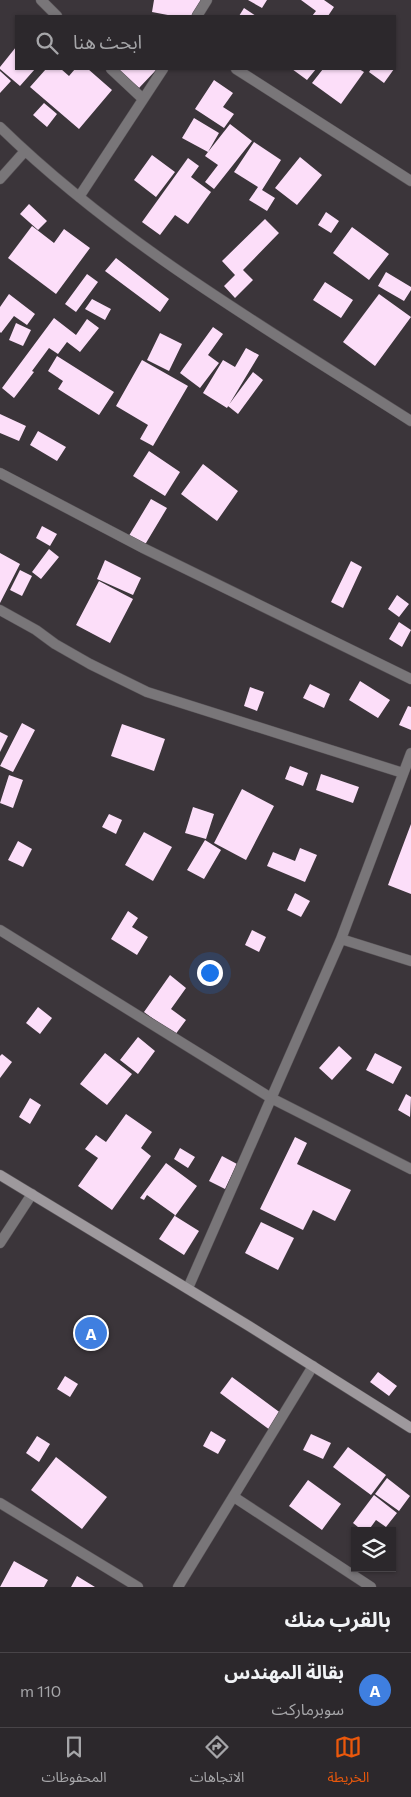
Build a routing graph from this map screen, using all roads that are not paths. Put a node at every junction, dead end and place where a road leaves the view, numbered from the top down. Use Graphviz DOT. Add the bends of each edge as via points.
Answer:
graph roads {
  1 [pos="41,0"];
  2 [pos="207,0"];
  3 [pos="56,15"];
  4 [pos="198,15"];
  5 [pos="112,70"];
  6 [pos="162,70"];
  7 [pos="238,70"];
  8 [pos="143,99"];
  9 [pos="0,127"];
  10 [pos="24,151"];
  11 [pos="0,179"];
  12 [pos="411,181"];
  13 [pos="79,197"];
  14 [pos="411,421"];
  15 [pos="0,472"];
  16 [pos="0,610"];
  17 [pos="411,679"];
  18 [pos="411,753"];
  19 [pos="403,773"];
  20 [pos="0,930"];
  21 [pos="341,939"];
  22 [pos="411,961"];
  23 [pos="271,1098"];
  24 [pos="411,1169"];
  25 [pos="0,1175"];
  26 [pos="32,1194"];
  27 [pos="0,1243"];
  28 [pos="188,1288"];
  29 [pos="313,1366"];
  30 [pos="411,1428"];
  31 [pos="234,1497"];
  32 [pos="0,1503"];
  33 [pos="138,1587"];
  34 [pos="178,1587"];
  35 [pos="371,1587"];
  1 -- 3 [label="street"];
  2 -- 4 [label="street"];
  5 -- 8 [label="street"];
  6 -- 8 [label="street"];
  7 -- 12 [label="street"];
  8 -- 13 [label="street"];
  9 -- 10 [label="street"];
  10 -- 11 [label="street"];
  10 -- 13 [label="street"];
  13 -- 14 [label="street" via="205,289"];
  15 -- 17 [label="street" via="151,552"];
  16 -- 19 [label="street" via="83,660 147,692"];
  18 -- 19 [label="street"];
  19 -- 21 [label="street"];
  20 -- 23 [label="street"];
  21 -- 22 [label="street"];
  21 -- 23 [label="street"];
  23 -- 24 [label="street"];
  23 -- 28 [label="street"];
  25 -- 26 [label="street"];
  26 -- 27 [label="street"];
  26 -- 28 [label="street"];
  28 -- 29 [label="street"];
  29 -- 30 [label="street"];
  29 -- 31 [label="street"];
  31 -- 34 [label="street"];
  31 -- 35 [label="street"];
  32 -- 33 [label="street"];
}
